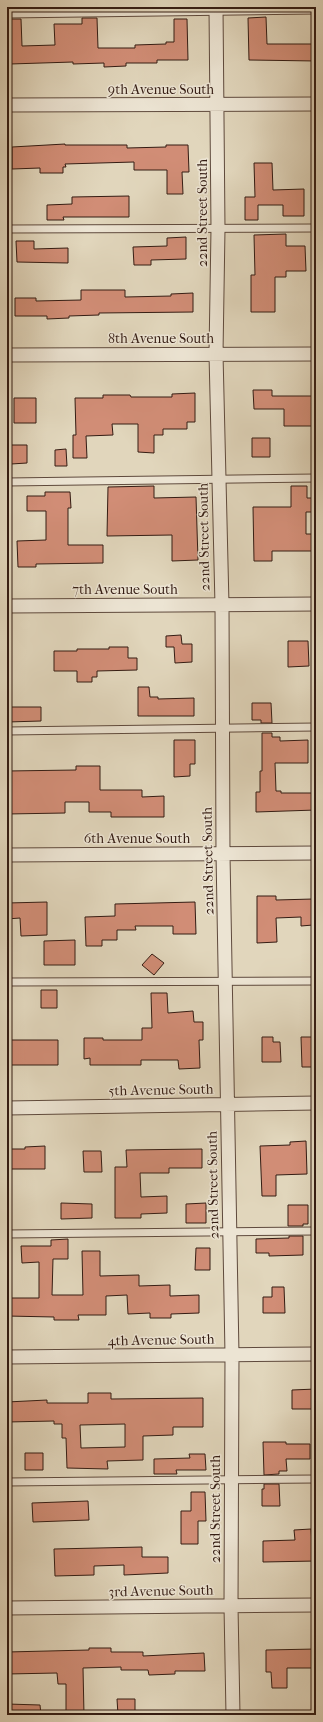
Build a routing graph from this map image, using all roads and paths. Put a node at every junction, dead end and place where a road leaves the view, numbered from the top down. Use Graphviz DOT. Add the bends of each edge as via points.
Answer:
graph roads {
  1 [pos="216,9"];
  2 [pos="316,10"];
  3 [pos="7,14"];
  4 [pos="316,104"];
  5 [pos="7,105"];
  6 [pos="218,105"];
  7 [pos="316,228"];
  8 [pos="7,229"];
  9 [pos="218,229"];
  10 [pos="216,354"];
  11 [pos="316,354"];
  12 [pos="7,355"];
  13 [pos="316,478"];
  14 [pos="219,480"];
  15 [pos="7,482"];
  16 [pos="316,604"];
  17 [pos="222,605"];
  18 [pos="7,606"];
  19 [pos="316,727"];
  20 [pos="222,728"];
  21 [pos="7,731"];
  22 [pos="316,853"];
  23 [pos="223,854"];
  24 [pos="7,855"];
  25 [pos="225,981"];
  26 [pos="316,981"];
  27 [pos="7,982"];
  28 [pos="228,1104"];
  29 [pos="316,1104"];
  30 [pos="7,1108"];
  31 [pos="316,1231"];
  32 [pos="230,1232"];
  33 [pos="7,1234"];
  34 [pos="316,1354"];
  35 [pos="232,1355"];
  36 [pos="7,1357"];
  37 [pos="231,1479"];
  38 [pos="316,1479"];
  39 [pos="7,1482"];
  40 [pos="316,1605"];
  41 [pos="231,1606"];
  42 [pos="7,1608"];
  43 [pos="233,1715"];
  1 -- 2 [label="lane"];
  1 -- 3 [label="lane"];
  1 -- 6 [label="street, 22nd Street South"];
  4 -- 6 [label="street, 9th Avenue South"];
  5 -- 6 [label="street, 9th Avenue South"];
  6 -- 9 [label="street, 22nd Street South"];
  7 -- 9 [label="lane"];
  8 -- 9 [label="lane"];
  9 -- 10 [label="street, 22nd Street South"];
  10 -- 11 [label="street, 8th Avenue South"];
  10 -- 12 [label="street, 8th Avenue South"];
  10 -- 14 [label="street, 22nd Street South"];
  13 -- 14 [label="lane"];
  14 -- 15 [label="lane"];
  14 -- 17 [label="street, 22nd Street South"];
  16 -- 17 [label="street, 7th Avenue South"];
  17 -- 18 [label="street, 7th Avenue South"];
  17 -- 20 [label="street, 22nd Street South"];
  19 -- 20 [label="lane"];
  20 -- 21 [label="lane"];
  20 -- 23 [label="street, 22nd Street South"];
  22 -- 23 [label="street, 6th Avenue South"];
  23 -- 24 [label="street, 6th Avenue South"];
  23 -- 25 [label="street, 22nd Street South"];
  25 -- 26 [label="lane"];
  25 -- 27 [label="lane"];
  25 -- 28 [label="street, 22nd Street South"];
  28 -- 29 [label="street, 5th Avenue South"];
  28 -- 30 [label="street, 5th Avenue South"];
  28 -- 32 [label="street, 22nd Street South"];
  31 -- 32 [label="lane"];
  32 -- 33 [label="lane"];
  32 -- 35 [label="street, 22nd Street South"];
  34 -- 35 [label="street, 4th Avenue South"];
  35 -- 36 [label="street, 4th Avenue South"];
  35 -- 37 [label="street, 22nd Street South"];
  37 -- 38 [label="lane"];
  37 -- 39 [label="lane"];
  37 -- 41 [label="street, 22nd Street South"];
  40 -- 41 [label="street, 3rd Avenue South"];
  41 -- 42 [label="street, 3rd Avenue South"];
  41 -- 43 [label="street, 22nd Street South"];
}
